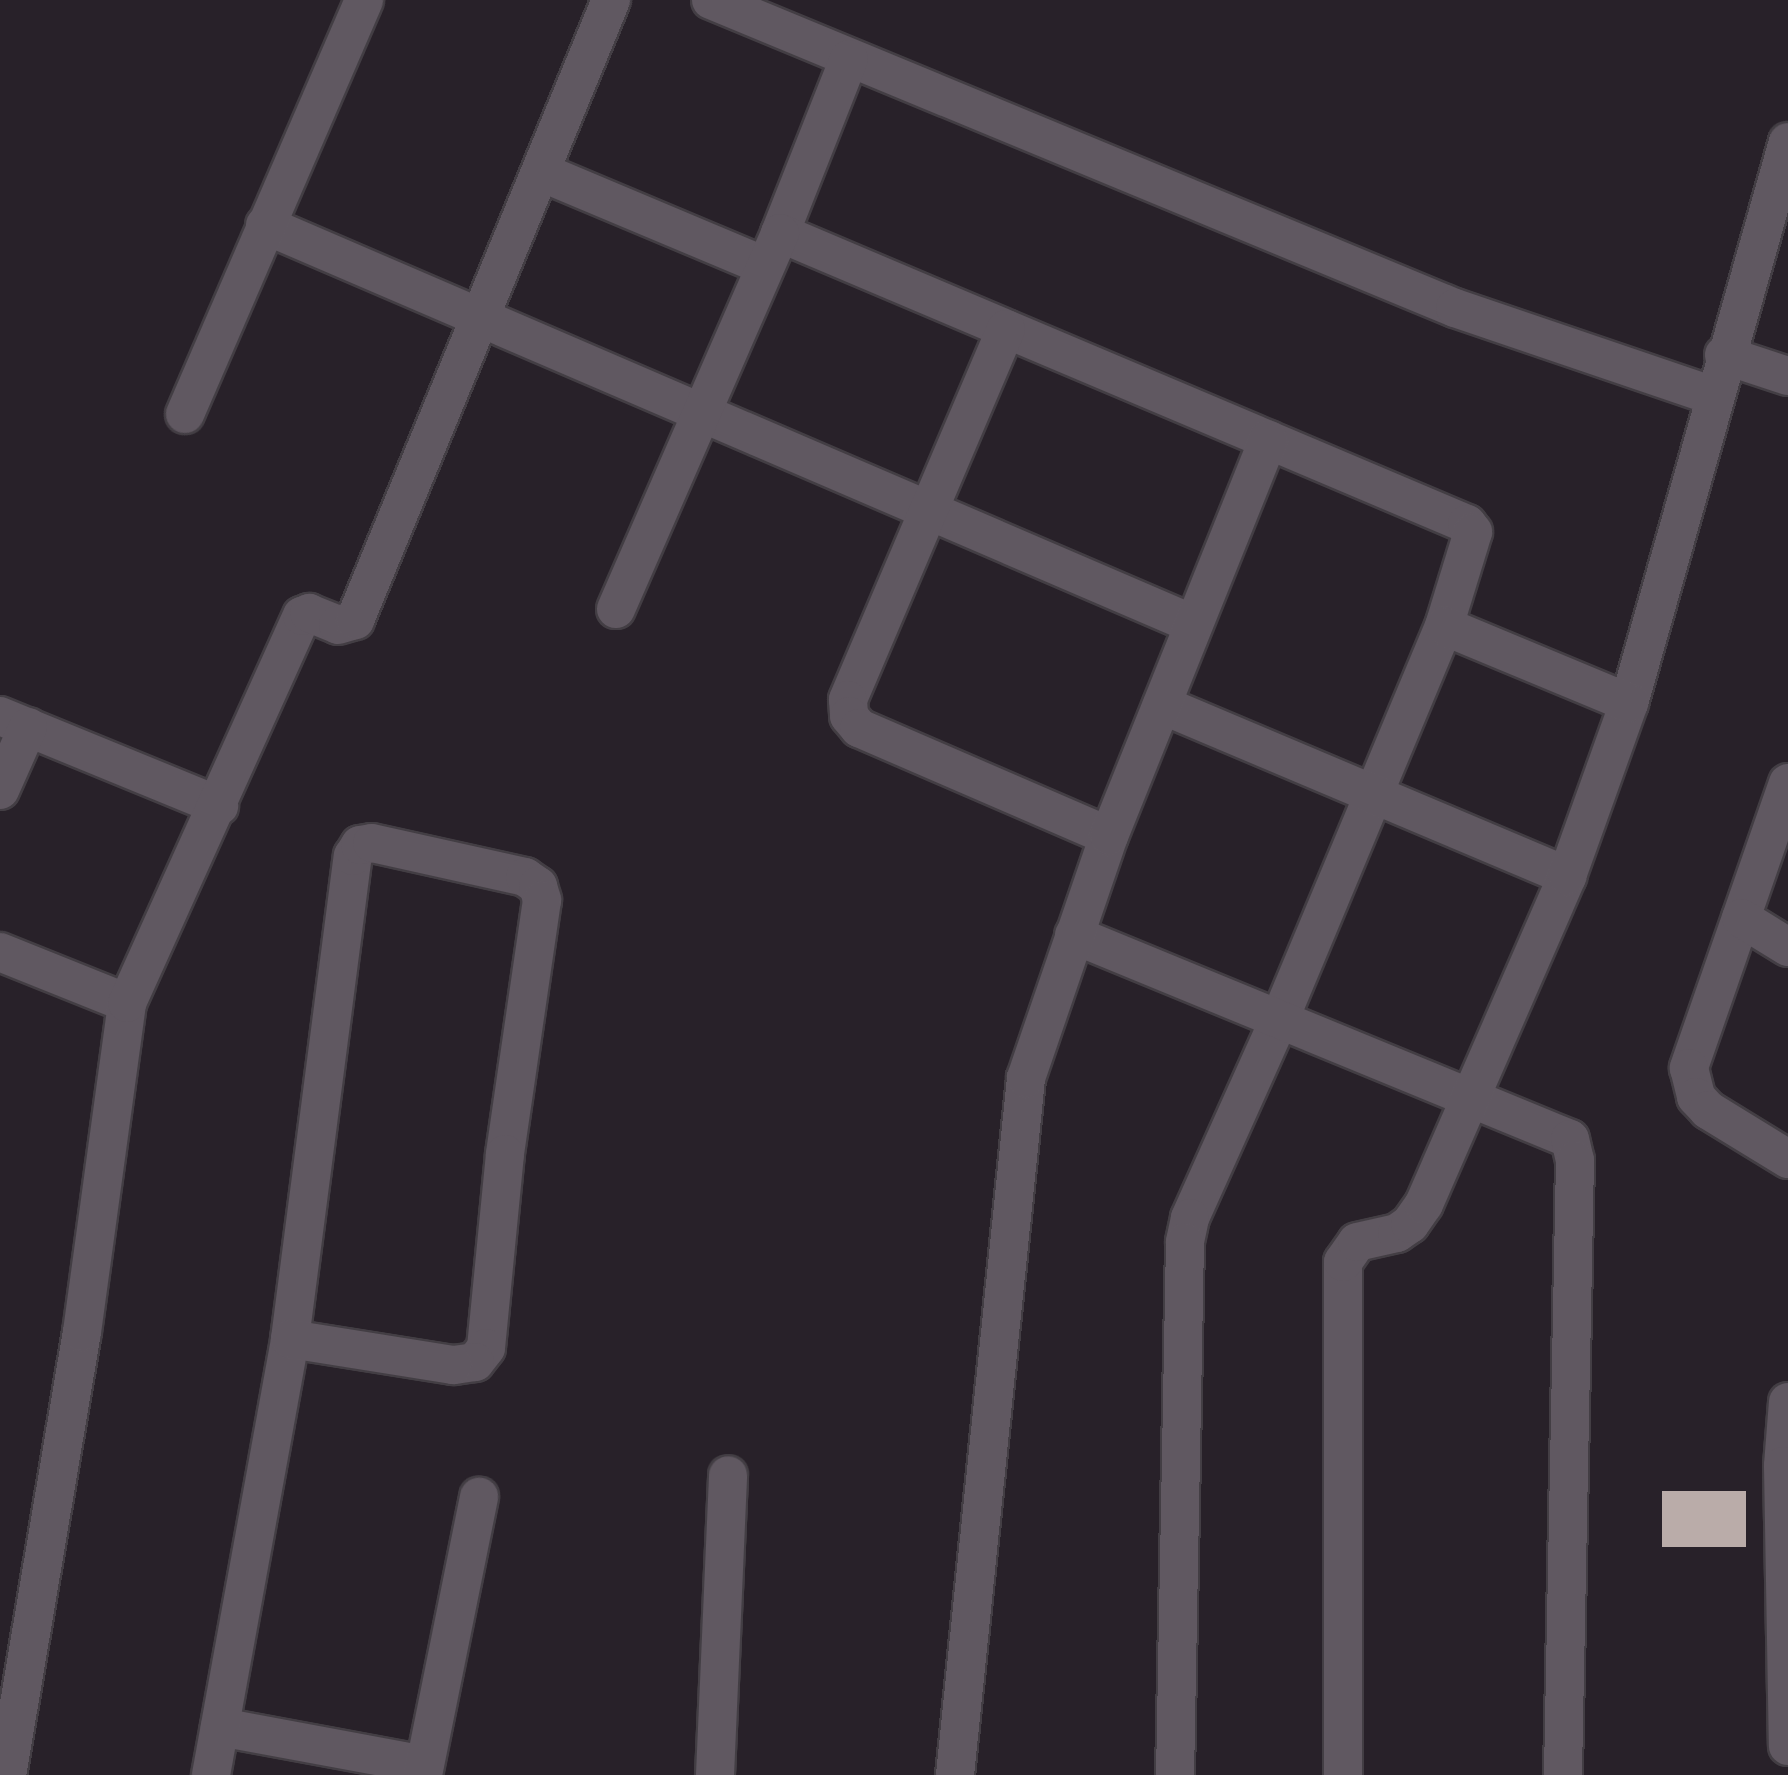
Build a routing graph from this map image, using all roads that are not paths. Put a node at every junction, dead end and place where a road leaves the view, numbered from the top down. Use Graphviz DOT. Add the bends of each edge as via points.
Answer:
graph roads {
  1 [pos="364,0"];
  2 [pos="611,0"];
  3 [pos="711,0"];
  4 [pos="849,59"];
  5 [pos="1788,142"];
  6 [pos="541,172"];
  7 [pos="265,226"];
  8 [pos="772,249"];
  9 [pos="479,316"];
  10 [pos="1006,329"];
  11 [pos="1724,355"];
  12 [pos="1788,376"];
  13 [pos="1714,396"];
  14 [pos="185,414"];
  15 [pos="702,414"];
  16 [pos="1268,440"];
  17 [pos="926,509"];
  18 [pos="616,609"];
  19 [pos="1193,624"];
  20 [pos="1444,626"];
  21 [pos="1629,703"];
  22 [pos="1162,705"];
  23 [pos="14,722"];
  24 [pos="1788,783"];
  25 [pos="0,790"];
  26 [pos="1374,795"];
  27 [pos="219,806"];
  28 [pos="1109,835"];
  29 [pos="1567,876"];
  30 [pos="1741,918"];
  31 [pos="1074,934"];
  32 [pos="1788,947"];
  33 [pos="0,952"];
  34 [pos="127,1003"];
  35 [pos="1278,1022"];
  36 [pos="1474,1096"];
  37 [pos="1788,1159"];
  38 [pos="290,1339"];
  39 [pos="1788,1402"];
  40 [pos="729,1475"];
  41 [pos="479,1497"];
  42 [pos="220,1727"];
  43 [pos="1788,1746"];
  44 [pos="424,1770"];
  45 [pos="7,1775"];
  46 [pos="211,1775"];
  47 [pos="715,1775"];
  48 [pos="955,1775"];
  49 [pos="1175,1775"];
  50 [pos="1343,1775"];
  51 [pos="1563,1775"];
  1 -- 7 [label="street"];
  2 -- 6 [label="street"];
  3 -- 4 [label="street"];
  4 -- 8 [label="street"];
  4 -- 13 [label="street" via="1455,308"];
  5 -- 11 [label="street"];
  6 -- 8 [label="street"];
  6 -- 9 [label="street"];
  7 -- 9 [label="street"];
  7 -- 14 [label="street"];
  8 -- 10 [label="street"];
  8 -- 15 [label="street"];
  9 -- 15 [label="street"];
  9 -- 27 [label="street" via="355,620 338,625 309,613 302,616"];
  10 -- 16 [label="street"];
  10 -- 17 [label="street"];
  11 -- 12 [label="street"];
  11 -- 13 [label="street"];
  13 -- 21 [label="street"];
  15 -- 17 [label="street"];
  15 -- 18 [label="street"];
  16 -- 19 [label="street"];
  16 -- 20 [label="street" via="1467,524 1474,532 1473,543"];
  17 -- 19 [label="street"];
  17 -- 28 [label="street" via="848,700 849,716 859,728"];
  19 -- 22 [label="street"];
  20 -- 21 [label="street"];
  20 -- 26 [label="street"];
  21 -- 29 [label="street"];
  22 -- 26 [label="street"];
  22 -- 28 [label="street"];
  23 -- 25 [label="street"];
  23 -- 27 [label="street"];
  24 -- 30 [label="street"];
  26 -- 29 [label="street"];
  26 -- 35 [label="street"];
  27 -- 34 [label="street"];
  28 -- 31 [label="street"];
  29 -- 36 [label="street"];
  30 -- 32 [label="street"];
  30 -- 37 [label="street" via="1689,1068 1691,1083 1708,1110"];
  31 -- 35 [label="street"];
  31 -- 48 [label="street" via="1033,1052 1021,1104"];
  33 -- 34 [label="street"];
  34 -- 45 [label="street" via="82,1332"];
  35 -- 36 [label="street"];
  35 -- 49 [label="street" via="1198,1194 1185,1242"];
  36 -- 50 [label="street" via="1410,1224 1397,1233 1357,1242 1343,1262"];
  36 -- 51 [label="street" via="1560,1131 1574,1148"];
  38 -- 38 [label="street" via="453,1365 475,1362 486,1349 506,1154 542,900 538,886 525,877 372,843 360,845 353,856"];
  38 -- 42 [label="street"];
  39 -- 43 [label="street" via="1783,1466"];
  40 -- 47 [label="street"];
  41 -- 44 [label="street"];
  42 -- 44 [label="street"];
  42 -- 46 [label="street"];
}
